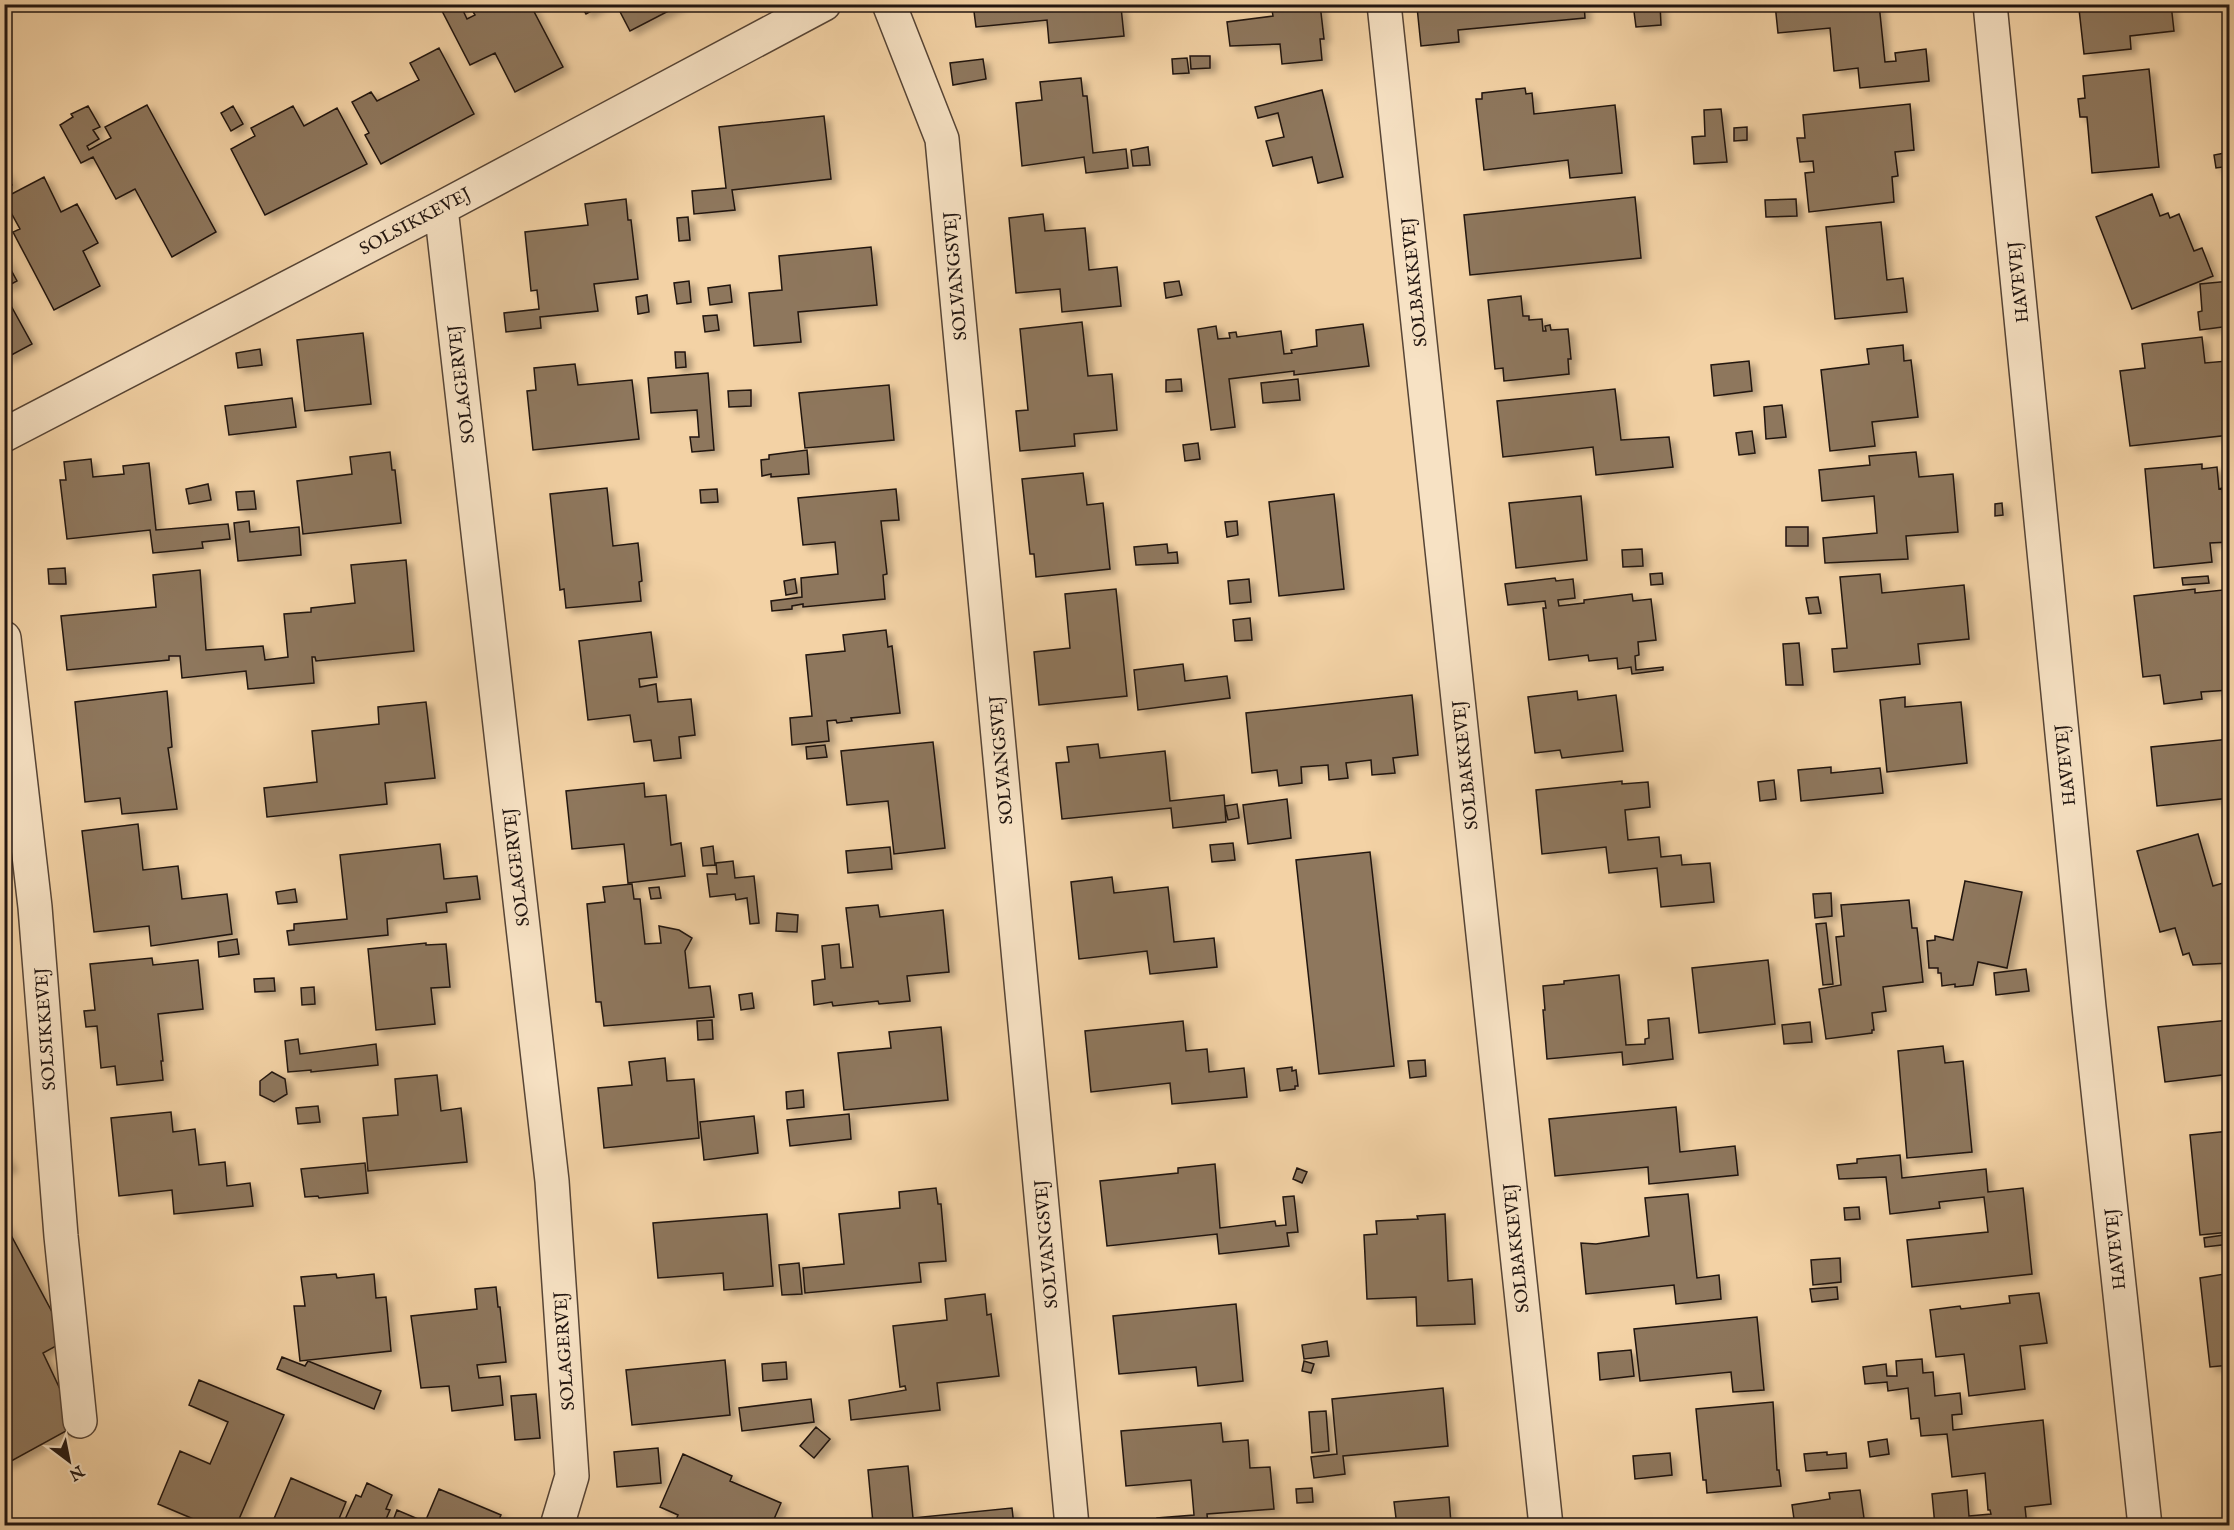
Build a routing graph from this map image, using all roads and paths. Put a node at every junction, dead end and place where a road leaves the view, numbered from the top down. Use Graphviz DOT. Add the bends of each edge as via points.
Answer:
graph roads {
  1 [pos="824,4"];
  2 [pos="889,4"];
  3 [pos="1384,4"];
  4 [pos="1990,4"];
  5 [pos="441,208"];
  6 [pos="4,435"];
  7 [pos="4,638"];
  8 [pos="80,1421"];
  9 [pos="557,1526"];
  10 [pos="1072,1526"];
  11 [pos="1546,1526"];
  12 [pos="2145,1526"];
  1 -- 5 [label="street, SOLSIKKEVEJ"];
  2 -- 10 [label="street, SOLVANGSVEJ" via="942,139"];
  3 -- 11 [label="street, SOLBAKKEVEJ"];
  4 -- 12 [label="street, HAVEVEJ" via="2089,1007"];
  5 -- 6 [label="street, SOLSIKKEVEJ"];
  5 -- 9 [label="street, SOLAGERVEJ" via="552,1181 572,1476"];
  7 -- 8 [label="street, SOLSIKKEVEJ" via="35,907"];
}
